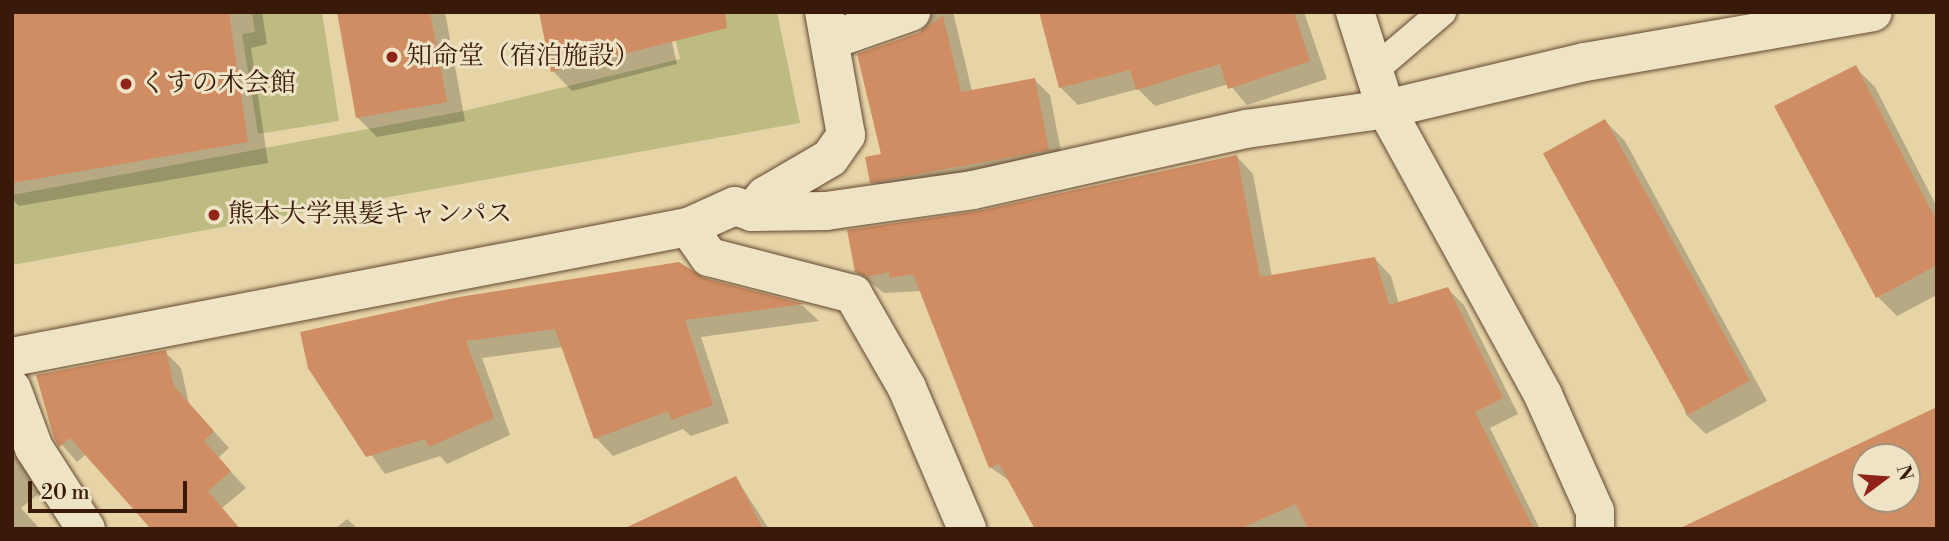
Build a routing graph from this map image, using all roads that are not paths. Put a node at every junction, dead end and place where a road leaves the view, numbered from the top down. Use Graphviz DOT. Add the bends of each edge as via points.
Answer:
graph roads {
  1 [pos="911,12"];
  2 [pos="1355,12"];
  3 [pos="1442,12"];
  4 [pos="1873,12"];
  5 [pos="827,26"];
  6 [pos="1374,71"];
  7 [pos="1386,109"];
  8 [pos="752,212"];
  9 [pos="688,227"];
  10 [pos="12,357"];
  11 [pos="12,389"];
  12 [pos="86,529"];
  13 [pos="967,529"];
  14 [pos="1595,529"];
  1 -- 5 [label="street"];
  2 -- 6 [label="street"];
  3 -- 6 [label="lane"];
  4 -- 7 [label="street" via="1585,62"];
  5 -- 8 [label="street" via="846,135 830,158 765,196"];
  6 -- 7 [label="street"];
  7 -- 8 [label="street" via="1246,129 973,190 838,210"];
  7 -- 14 [label="street" via="1543,395 1595,511"];
  8 -- 9 [label="street" via="735,206"];
  9 -- 10 [label="street"];
  9 -- 13 [label="street" via="709,257 853,294 907,388"];
  11 -- 12 [label="street" via="34,448"];
}
